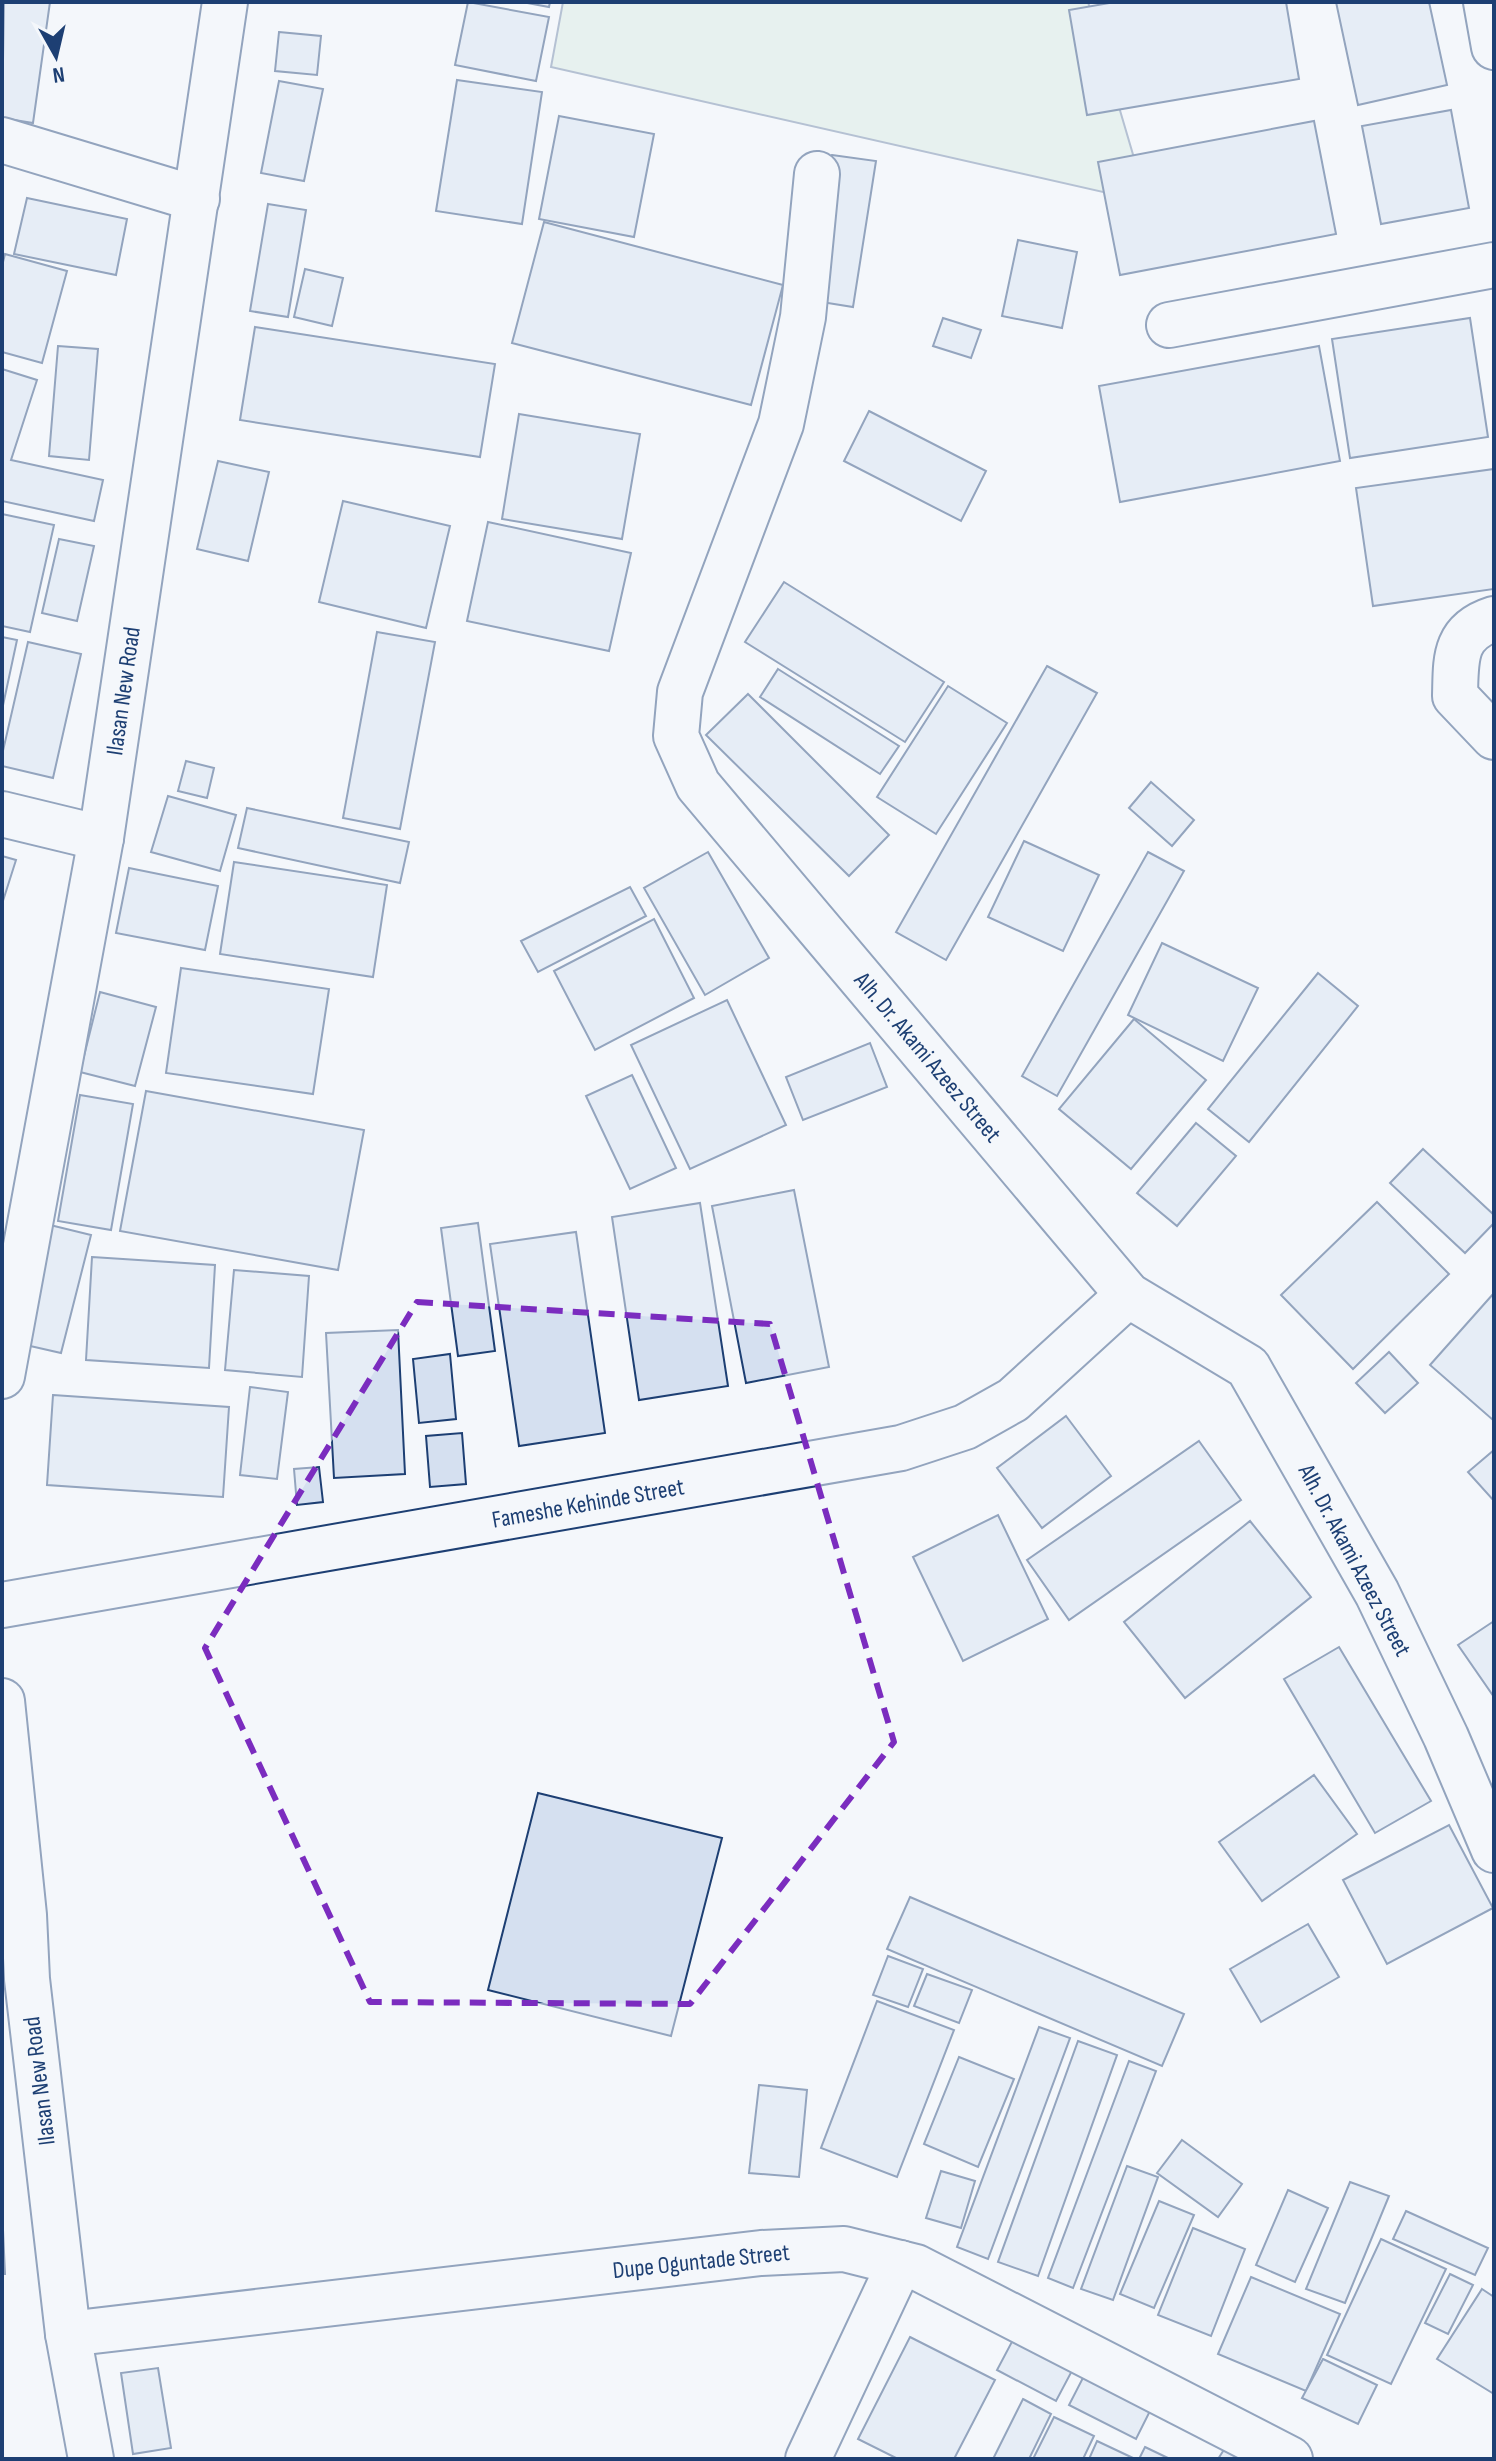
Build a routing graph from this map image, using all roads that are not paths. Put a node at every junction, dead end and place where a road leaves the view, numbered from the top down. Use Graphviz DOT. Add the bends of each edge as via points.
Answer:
graph roads {
  1 [pos="225,2"];
  2 [pos="1486,2"];
  3 [pos="1494,47"];
  4 [pos="2,140"];
  5 [pos="817,174"];
  6 [pos="197,199"];
  7 [pos="1494,265"];
  8 [pos="1169,325"];
  9 [pos="1494,619"];
  10 [pos="1494,737"];
  11 [pos="2,814"];
  12 [pos="101,838"];
  13 [pos="1128,1295"];
  14 [pos="2,1376"];
  15 [pos="2,1605"];
  16 [pos="2,1701"];
  17 [pos="1494,1850"];
  18 [pos="14,1979"];
  19 [pos="900,2263"];
  20 [pos="68,2334"];
  21 [pos="91,2459"];
  22 [pos="808,2459"];
  23 [pos="1290,2459"];
  1 -- 6 [label="street, Ilasan New Road"];
  2 -- 3 [label="street"];
  4 -- 6 [label="street"];
  5 -- 13 [label="street, Alh. Dr. Akami Azeez Street" via="803,317 781,424 680,692 676,736 698,785"];
  6 -- 12 [label="street, Ilasan New Road"];
  7 -- 8 [label="street"];
  9 -- 10 [label="street" via="1480,623 1457,648 1455,696"];
  11 -- 12 [label="street"];
  12 -- 14 [label="street, Ilasan New Road"];
  13 -- 15 [label="street, Fameshe Kehinde Street" via="1013,1400 965,1427 901,1448"];
  13 -- 17 [label="street, Alh. Dr. Akami Azeez Street" via="1248,1367 1377,1593"];
  16 -- 18 [label="street, Ilasan New Road" via="24,1915"];
  18 -- 20 [label="street, Ilasan New Road"];
  19 -- 20 [label="street, Dupe Oguntade Street" via="844,2249 761,2253"];
  19 -- 22 [label="street"];
  19 -- 23 [label="street, Dupe Oguntade Street"];
  20 -- 21 [label="street, Ilasan New Road"];
}
